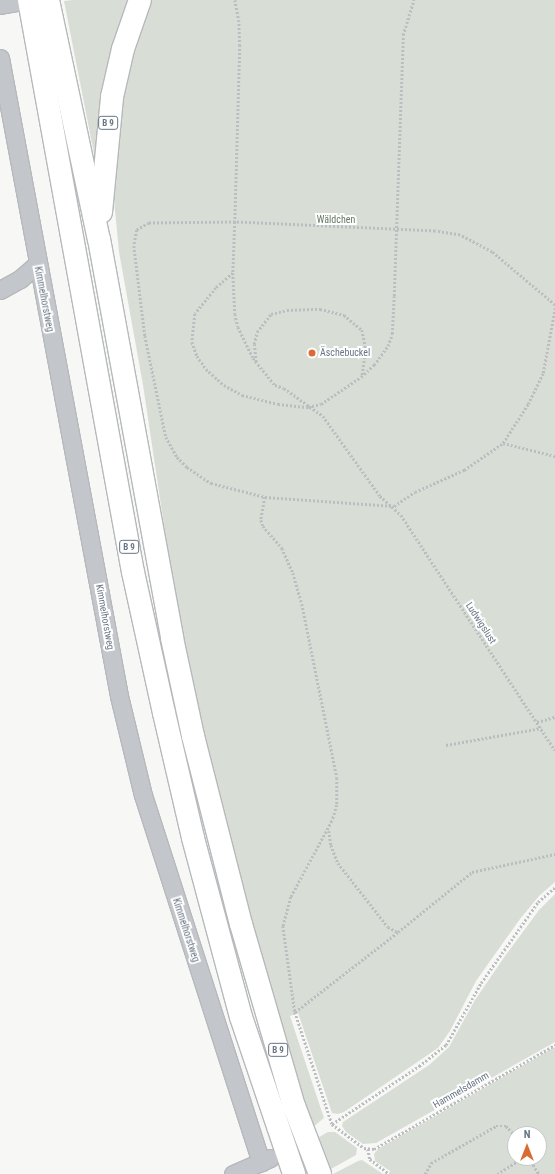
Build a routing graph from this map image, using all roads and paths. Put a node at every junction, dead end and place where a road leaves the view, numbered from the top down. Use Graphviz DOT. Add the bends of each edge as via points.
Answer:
graph roads {
  1 [pos="28,0"];
  2 [pos="48,0"];
  3 [pos="235,0"];
  4 [pos="414,0"];
  5 [pos="0,5"];
  6 [pos="138,5"];
  7 [pos="44,26"];
  8 [pos="0,58"];
  9 [pos="235,222"];
  10 [pos="397,229"];
  11 [pos="99,239"];
  12 [pos="37,264"];
  13 [pos="233,273"];
  14 [pos="0,290"];
  15 [pos="555,304"];
  16 [pos="555,308"];
  17 [pos="256,362"];
  18 [pos="361,377"];
  19 [pos="308,406"];
  20 [pos="503,443"];
  21 [pos="555,456"];
  22 [pos="265,497"];
  23 [pos="394,506"];
  24 [pos="555,717"];
  25 [pos="536,722"];
  26 [pos="541,728"];
  27 [pos="446,746"];
  28 [pos="555,750"];
  29 [pos="328,831"];
  30 [pos="555,854"];
  31 [pos="555,887"];
  32 [pos="398,932"];
  33 [pos="295,1012"];
  34 [pos="555,1045"];
  35 [pos="332,1124"];
  36 [pos="507,1127"];
  37 [pos="368,1149"];
  38 [pos="510,1166"];
  39 [pos="233,1174"];
  40 [pos="294,1174"];
  41 [pos="320,1174"];
  42 [pos="389,1174"];
  43 [pos="424,1174"];
  44 [pos="497,1174"];
  1 -- 5 [label="street"];
  1 -- 7 [label="highway, B 9"];
  2 -- 7 [label="highway"];
  3 -- 9 [label="path" via="240,46"];
  4 -- 10 [label="path" via="403,35"];
  6 -- 11 [label="highway, B 9" via="116,72"];
  7 -- 11 [label="highway"];
  7 -- 40 [label="highway, B 9" via="133,572 193,838 241,1017"];
  8 -- 12 [label="street, Kimmelhorstweg"];
  9 -- 10 [label="path"];
  9 -- 13 [label="path"];
  9 -- 22 [label="path" via="160,222 142,225 134,246 137,278 145,336 170,447 187,467 211,483"];
  10 -- 15 [label="path" via="447,232 471,240 492,252"];
  10 -- 18 [label="path" via="392,334 388,346"];
  11 -- 41 [label="highway, B 9" via="172,638 193,736 244,932 294,1106"];
  12 -- 14 [label="street" via="20,279"];
  12 -- 39 [label="street, Kimmelhorstweg" via="119,696 142,787 265,1161"];
  13 -- 17 [label="path" via="233,298 238,328"];
  13 -- 19 [label="path" via="211,293 195,314 192,342 197,356 206,369 224,385 242,395 257,400"];
  16 -- 20 [label="path" via="543,373 528,404"];
  17 -- 18 [label="path" via="254,344 257,332 271,314 303,309 327,310 348,317 362,330 366,349"];
  17 -- 19 [label="path" via="275,385 284,388"];
  18 -- 19 [label="path" via="321,404"];
  19 -- 23 [label="path, Ludwigslust" via="323,416 380,496"];
  20 -- 21 [label="path"];
  20 -- 23 [label="path" via="464,470 409,495"];
  22 -- 23 [label="path"];
  22 -- 29 [label="path" via="261,520 282,548 293,573 302,604 337,778 337,805"];
  23 -- 25 [label="path, Ludwigslust"];
  24 -- 25 [label="path"];
  25 -- 26 [label="path, Ludwigslust"];
  26 -- 27 [label="path"];
  26 -- 28 [label="path, Ludwigslust"];
  29 -- 32 [label="path" via="338,863 388,926"];
  29 -- 33 [label="path" via="291,897 283,926"];
  30 -- 32 [label="path" via="472,872"];
  31 -- 35 [label="path" via="538,902 481,983 446,1045"];
  32 -- 33 [label="path"];
  33 -- 35 [label="path"];
  34 -- 37 [label="path, Hammelsdamm" via="374,1149"];
  35 -- 37 [label="path"];
  36 -- 43 [label="path" via="496,1126 431,1163"];
  37 -- 42 [label="path" via="370,1159"];
  38 -- 44 [label="path"];
}
